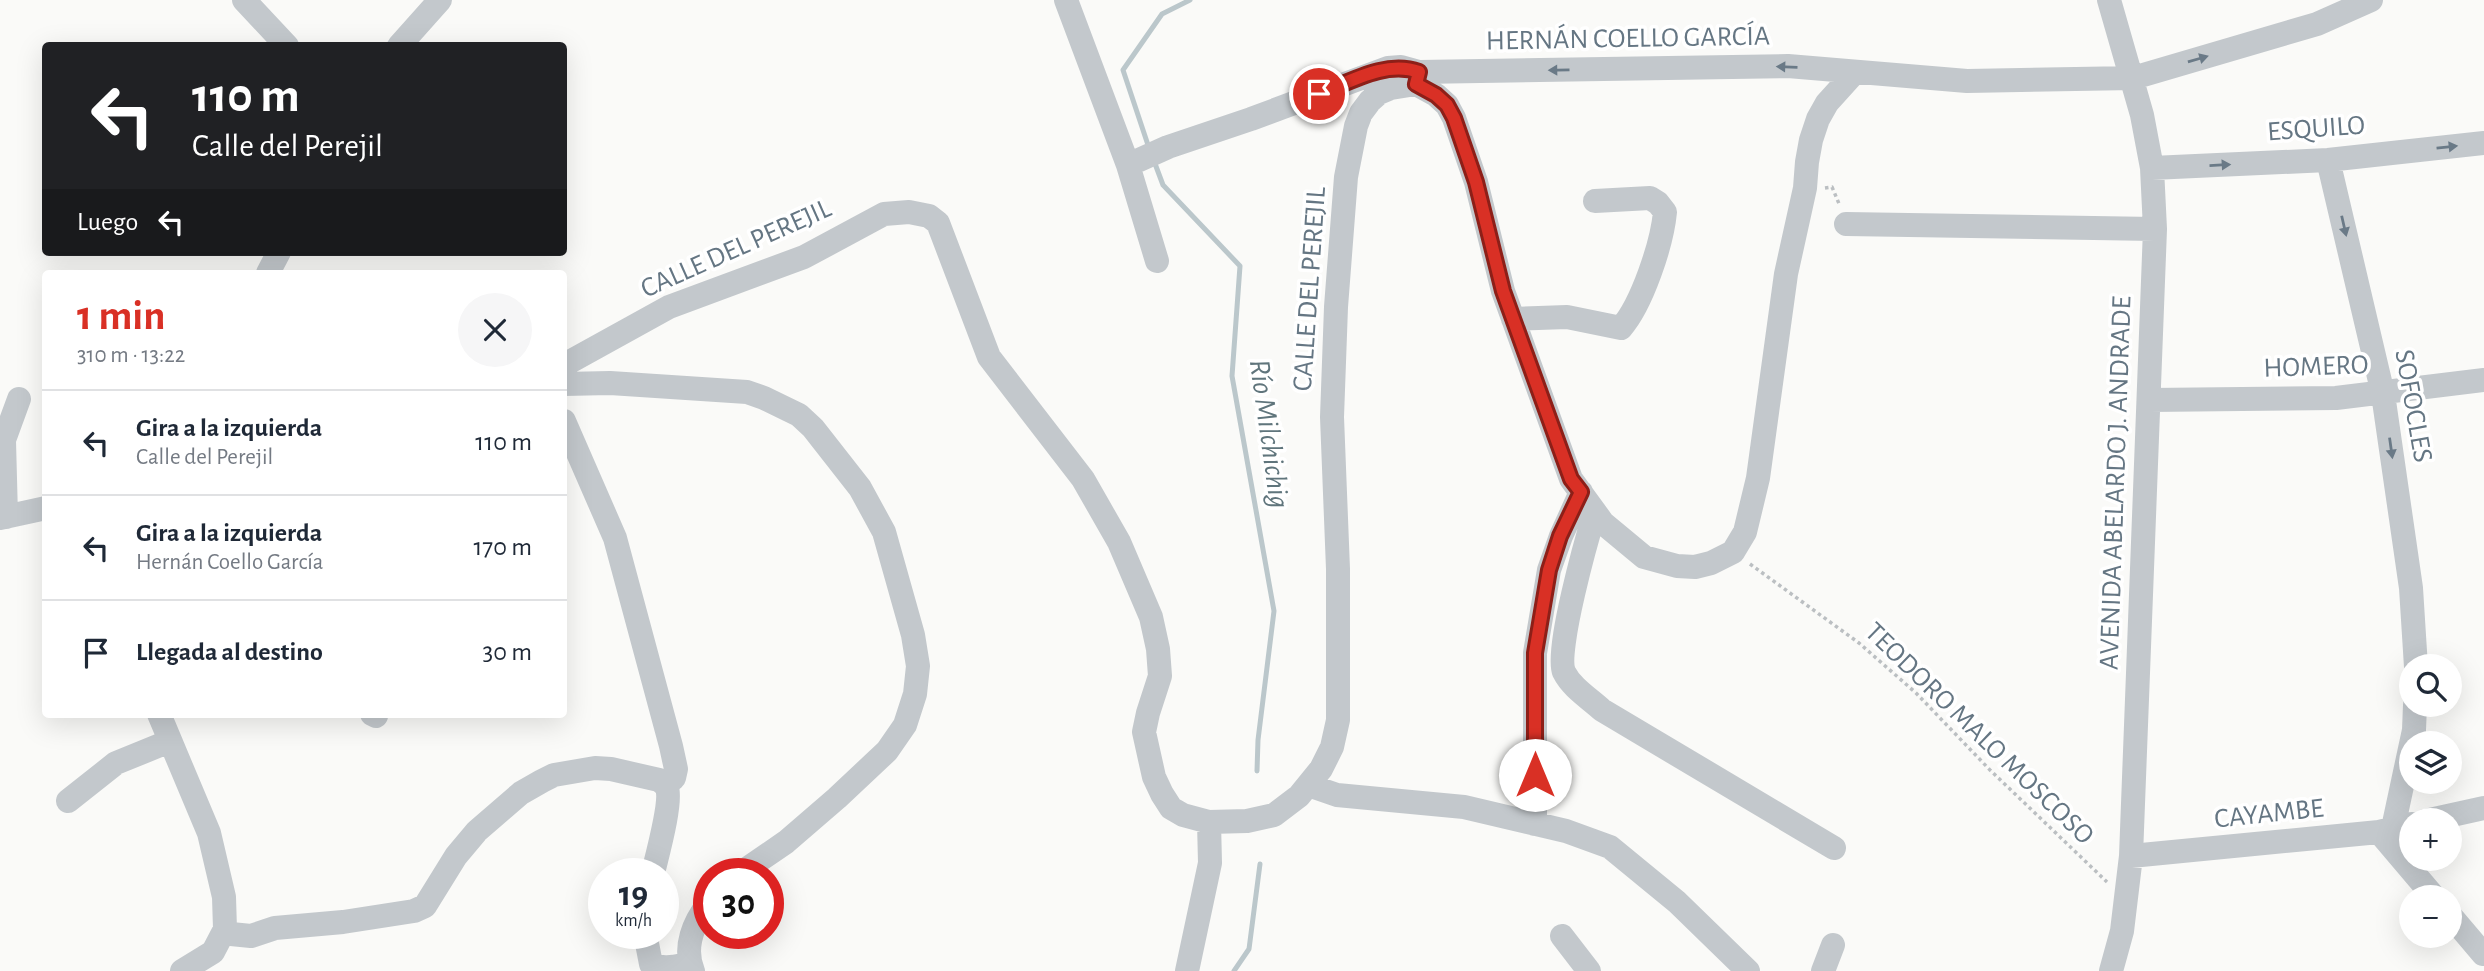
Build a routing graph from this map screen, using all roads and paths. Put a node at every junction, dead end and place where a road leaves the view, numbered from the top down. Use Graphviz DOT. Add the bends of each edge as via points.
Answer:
graph roads {
  1 [pos="244,0"];
  2 [pos="440,0"];
  3 [pos="1066,0"];
  4 [pos="2109,0"];
  5 [pos="2371,0"];
  6 [pos="284,42"];
  7 [pos="403,42"];
  8 [pos="1855,72"];
  9 [pos="1417,78"];
  10 [pos="2133,78"];
  11 [pos="2484,143"];
  12 [pos="2328,160"];
  13 [pos="1135,163"];
  14 [pos="2152,169"];
  15 [pos="1595,201"];
  16 [pos="1846,224"];
  17 [pos="2155,229"];
  18 [pos="1157,261"];
  19 [pos="1513,319"];
  20 [pos="567,363"];
  21 [pos="2484,380"];
  22 [pos="567,384"];
  23 [pos="2383,394"];
  24 [pos="19,399"];
  25 [pos="2150,400"];
  26 [pos="567,428"];
  27 [pos="1588,502"];
  28 [pos="42,509"];
  29 [pos="3,517"];
  30 [pos="1732,552"];
  31 [pos="2415,654"];
  32 [pos="2414,717"];
  33 [pos="161,718"];
  34 [pos="170,741"];
  35 [pos="665,785"];
  36 [pos="1308,785"];
  37 [pos="68,801"];
  38 [pos="2484,808"];
  39 [pos="2462,813"];
  40 [pos="1209,822"];
  41 [pos="1535,824"];
  42 [pos="2394,828"];
  43 [pos="1834,848"];
  44 [pos="2132,856"];
  45 [pos="656,858"];
  46 [pos="763,858"];
  47 [pos="2427,885"];
  48 [pos="2126,901"];
  49 [pos="225,929"];
  50 [pos="2462,929"];
  51 [pos="693,932"];
  52 [pos="1562,936"];
  53 [pos="1833,945"];
  54 [pos="648,949"];
  55 [pos="2483,954"];
  56 [pos="691,967"];
  57 [pos="182,971"];
  58 [pos="1187,971"];
  59 [pos="1589,971"];
  60 [pos="1748,971"];
  61 [pos="1823,971"];
  62 [pos="2111,971"];
  1 -- 6 [label="street"];
  2 -- 7 [label="street"];
  3 -- 13 [label="street"];
  4 -- 10 [label="street, AVENIDA ABELARDO J. ANDRADE"];
  10 -- 5 [label="street, HERNÁN COELLO GARCÍA, one-way" via="2316,24"];
  8 -- 9 [label="street, HERNÁN COELLO GARCÍA, one-way" via="1788,66"];
  8 -- 10 [label="street, HERNÁN COELLO GARCÍA" via="1967,81"];
  8 -- 30 [label="street" via="1827,103 1811,140 1786,274 1758,478 1745,532"];
  9 -- 13 [label="street, HERNÁN COELLO GARCÍA" via="1401,67 1388,68"];
  9 -- 19 [label="street" via="1447,105 1454,118"];
  9 -- 36 [label="street, CALLE DEL PEREJIL" via="1379,93 1366,107 1356,126 1346,177 1332,417 1338,720 1332,747"];
  10 -- 14 [label="street, AVENIDA ABELARDO J. ANDRADE"];
  12 -- 11 [label="street, ESQUILO, one-way"];
  14 -- 12 [label="street, ESQUILO, one-way"];
  12 -- 23 [label="street, SOFOCLES, one-way"];
  13 -- 18 [label="street"];
  14 -- 17 [label="street, AVENIDA ABELARDO J. ANDRADE"];
  15 -- 19 [label="street" via="1650,198 1665,212 1663,233 1632,316 1621,328 1567,317"];
  16 -- 17 [label="street"];
  17 -- 25 [label="street, AVENIDA ABELARDO J. ANDRADE"];
  19 -- 27 [label="street" via="1571,479"];
  20 -- 40 [label="street, CALLE DEL PEREJIL" via="670,307 804,257 884,214 909,212 934,219 989,357 1083,479 1119,542 1151,617 1158,649 1160,676 1144,732 1154,777 1171,808"];
  21 -- 23 [label="street, HOMERO"];
  22 -- 46 [label="street" via="692,388 747,392 764,398 799,415 813,428 860,488 884,532 918,666 905,725 887,751 837,798"];
  23 -- 25 [label="street, HOMERO"];
  23 -- 31 [label="street, SOFOCLES, one-way" via="2411,588"];
  24 -- 29 [label="street" via="4,439"];
  25 -- 44 [label="street, AVENIDA ABELARDO J. ANDRADE"];
  26 -- 35 [label="street" via="615,538 676,769"];
  27 -- 30 [label="street" via="1603,523 1644,557 1695,567"];
  27 -- 41 [label="street" via="1560,536 1549,570 1535,653"];
  27 -- 43 [label="street" via="1562,668 1570,682 1602,710"];
  28 -- 29 [label="street"];
  30 -- 48 [label="path, TEODORO MALO MOSCOSO" via="1859,643 1916,693"];
  32 -- 42 [label="street"];
  33 -- 34 [label="street"];
  34 -- 37 [label="street" via="116,763"];
  34 -- 49 [label="street" via="209,833 224,897"];
  35 -- 45 [label="street" via="666,814"];
  35 -- 49 [label="street" via="606,769 554,775 521,793 484,824 456,856 425,906 343,922 275,928 251,936"];
  36 -- 40 [label="street, CALLE DEL PEREJIL" via="1274,815"];
  36 -- 41 [label="street" via="1337,795 1464,807"];
  38 -- 39 [label="street"];
  40 -- 58 [label="street" via="1210,863"];
  41 -- 60 [label="street" via="1610,847 1677,902"];
  42 -- 44 [label="street, CAYAMBE"];
  42 -- 47 [label="street"];
  44 -- 48 [label="street, AVENIDA ABELARDO J. ANDRADE"];
  48 -- 62 [label="street, AVENIDA ABELARDO J. ANDRADE"];
  49 -- 57 [label="street" via="213,952"];
  50 -- 55 [label="street"];
  51 -- 56 [label="street"];
  52 -- 59 [label="street"];
  53 -- 61 [label="street"];
  54 -- 56 [label="street" via="651,964"];
}
